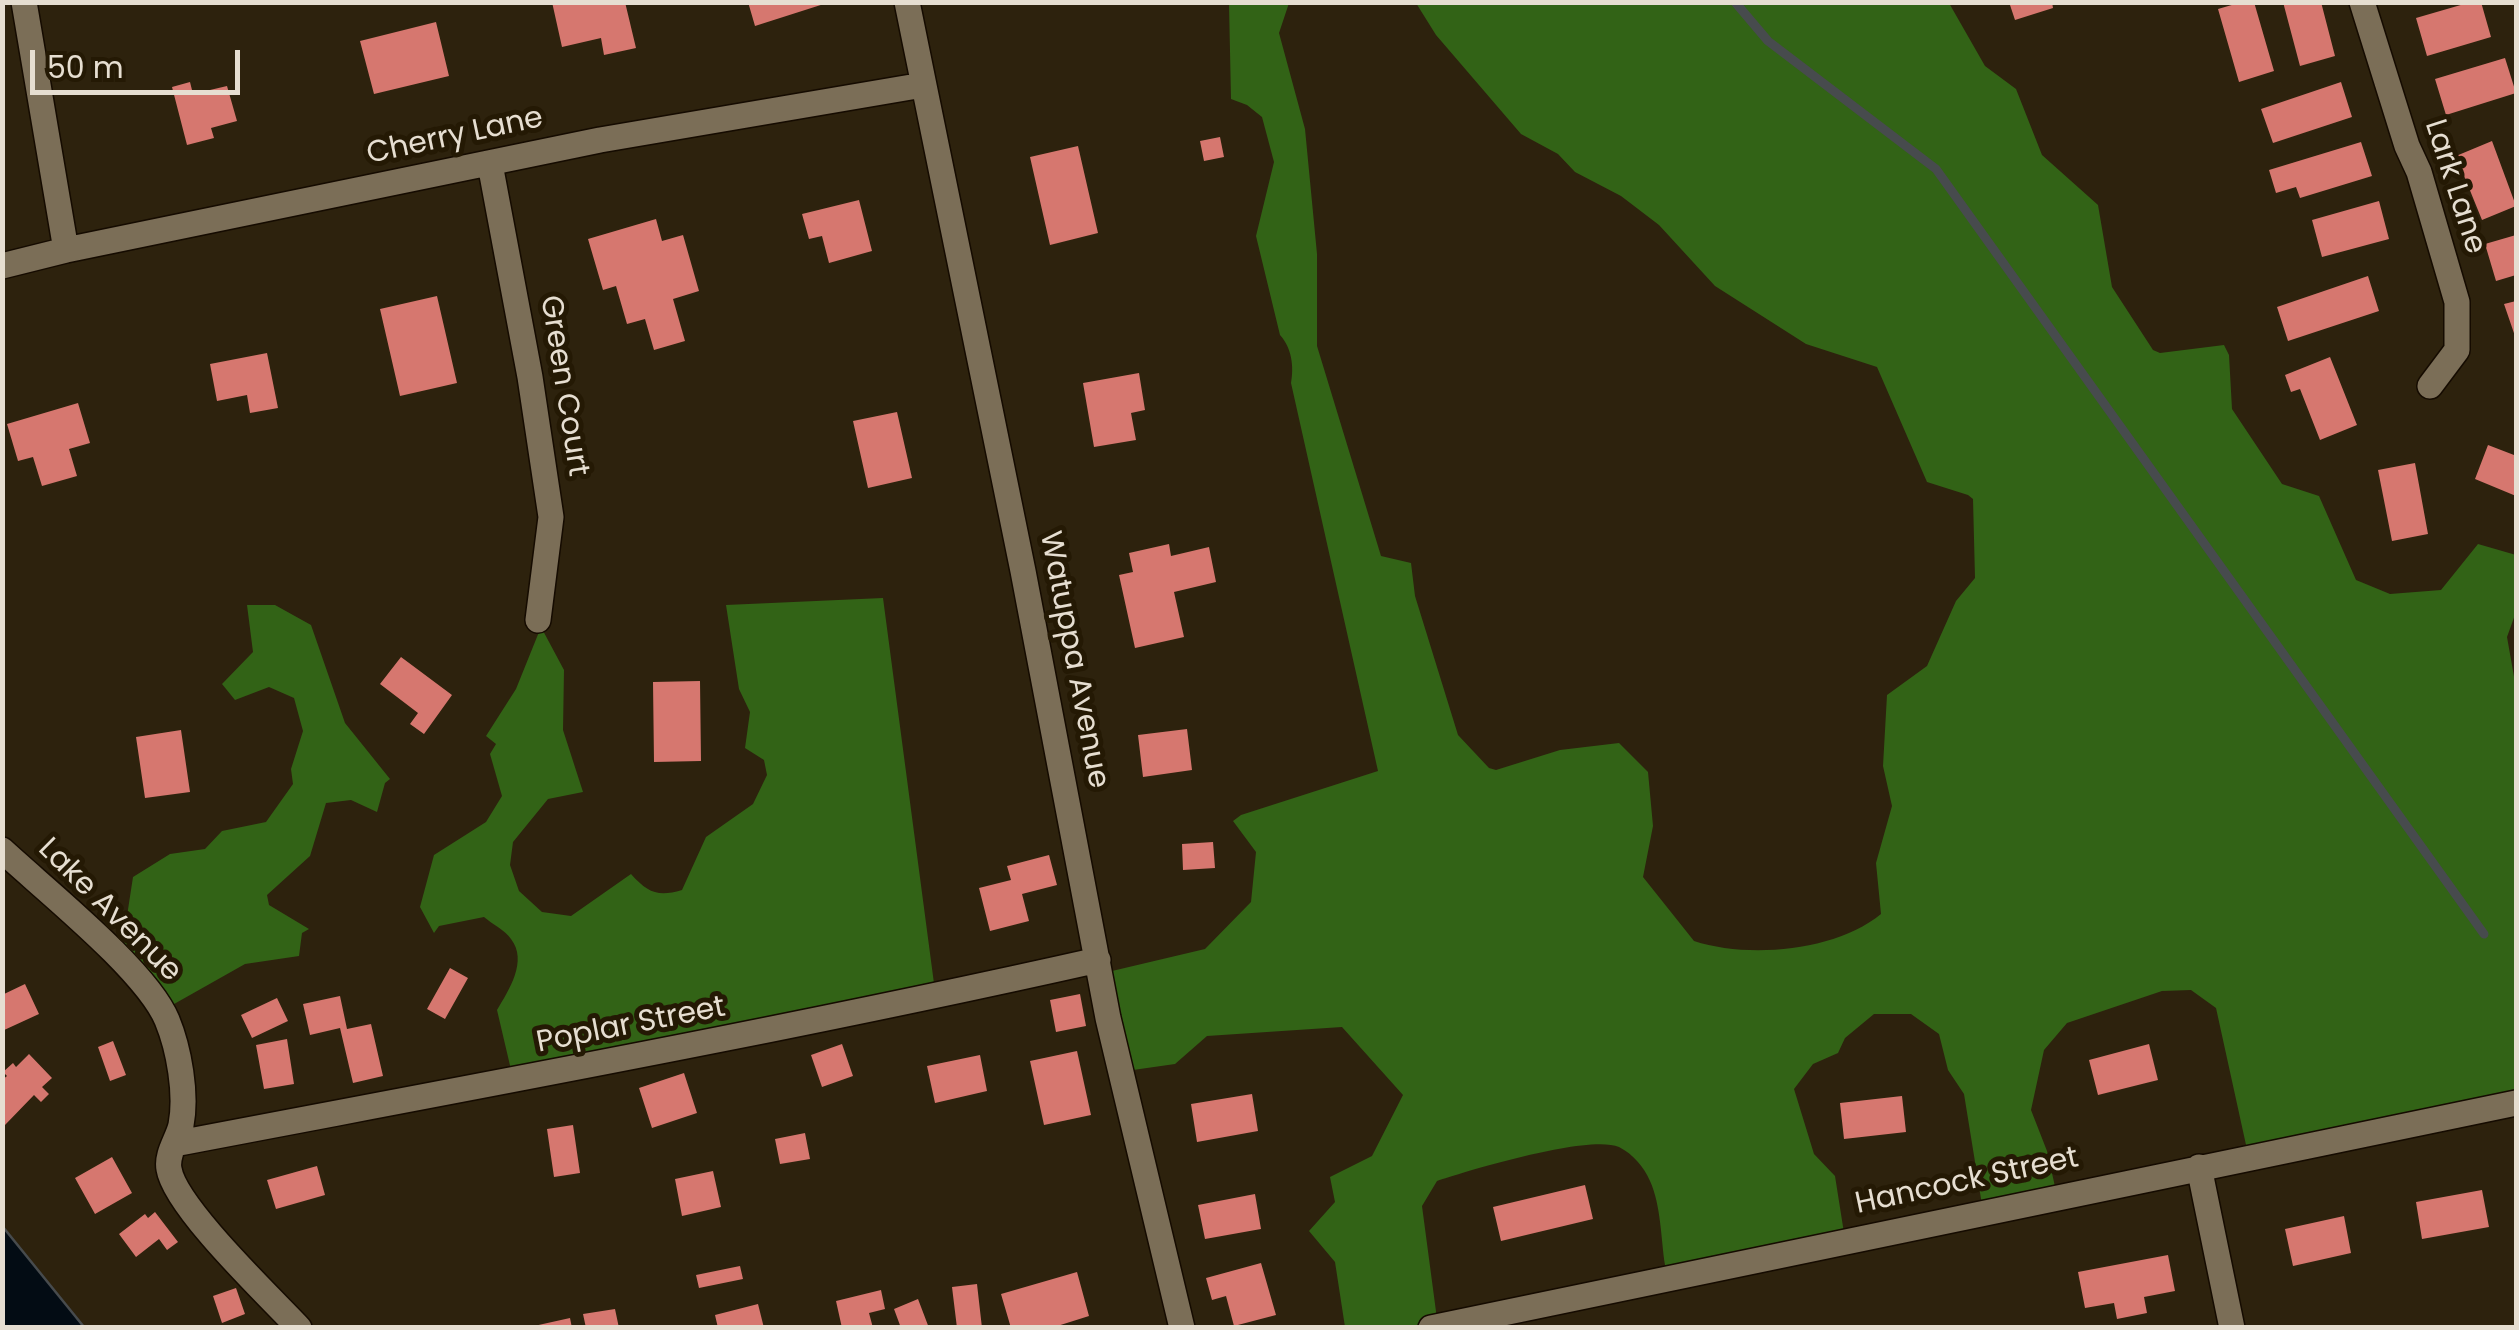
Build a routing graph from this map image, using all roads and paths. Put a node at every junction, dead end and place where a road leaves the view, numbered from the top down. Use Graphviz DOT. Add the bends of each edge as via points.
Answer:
graph roads {
  1 [pos="24,2"];
  2 [pos="907,2"];
  3 [pos="2362,2"];
  4 [pos="923,85"];
  5 [pos="490,164"];
  6 [pos="66,250"];
  7 [pos="2,266"];
  8 [pos="2430,386"];
  9 [pos="538,620"];
  10 [pos="2,850"];
  11 [pos="1098,960"];
  12 [pos="2516,1103"];
  13 [pos="174,1144"];
  14 [pos="2199,1167"];
  15 [pos="299,1328"];
  16 [pos="1182,1328"];
  17 [pos="1431,1328"];
  18 [pos="2232,1328"];
  1 -- 6 [label="street"];
  2 -- 4 [label="street, Watuppa Avenue"];
  3 -- 8 [label="street, Lark Lane" via="2456,302 2457,350"];
  4 -- 5 [label="street, Cherry Lane"];
  4 -- 11 [label="street, Watuppa Avenue"];
  5 -- 6 [label="street, Cherry Lane"];
  5 -- 9 [label="street, Green Court" via="552,516"];
  6 -- 7 [label="street, Cherry Lane"];
  10 -- 13 [label="street, Lake Avenue" via="160,1005 181,1088 182,1123"];
  11 -- 13 [label="street, Poplar Street" via="853,1015"];
  11 -- 16 [label="street, Watuppa Avenue"];
  12 -- 14 [label="street, Hancock Street"];
  13 -- 15 [label="street, Lake Avenue" via="168,1166 186,1201"];
  14 -- 17 [label="street, Hancock Street"];
  14 -- 18 [label="street"];
}
